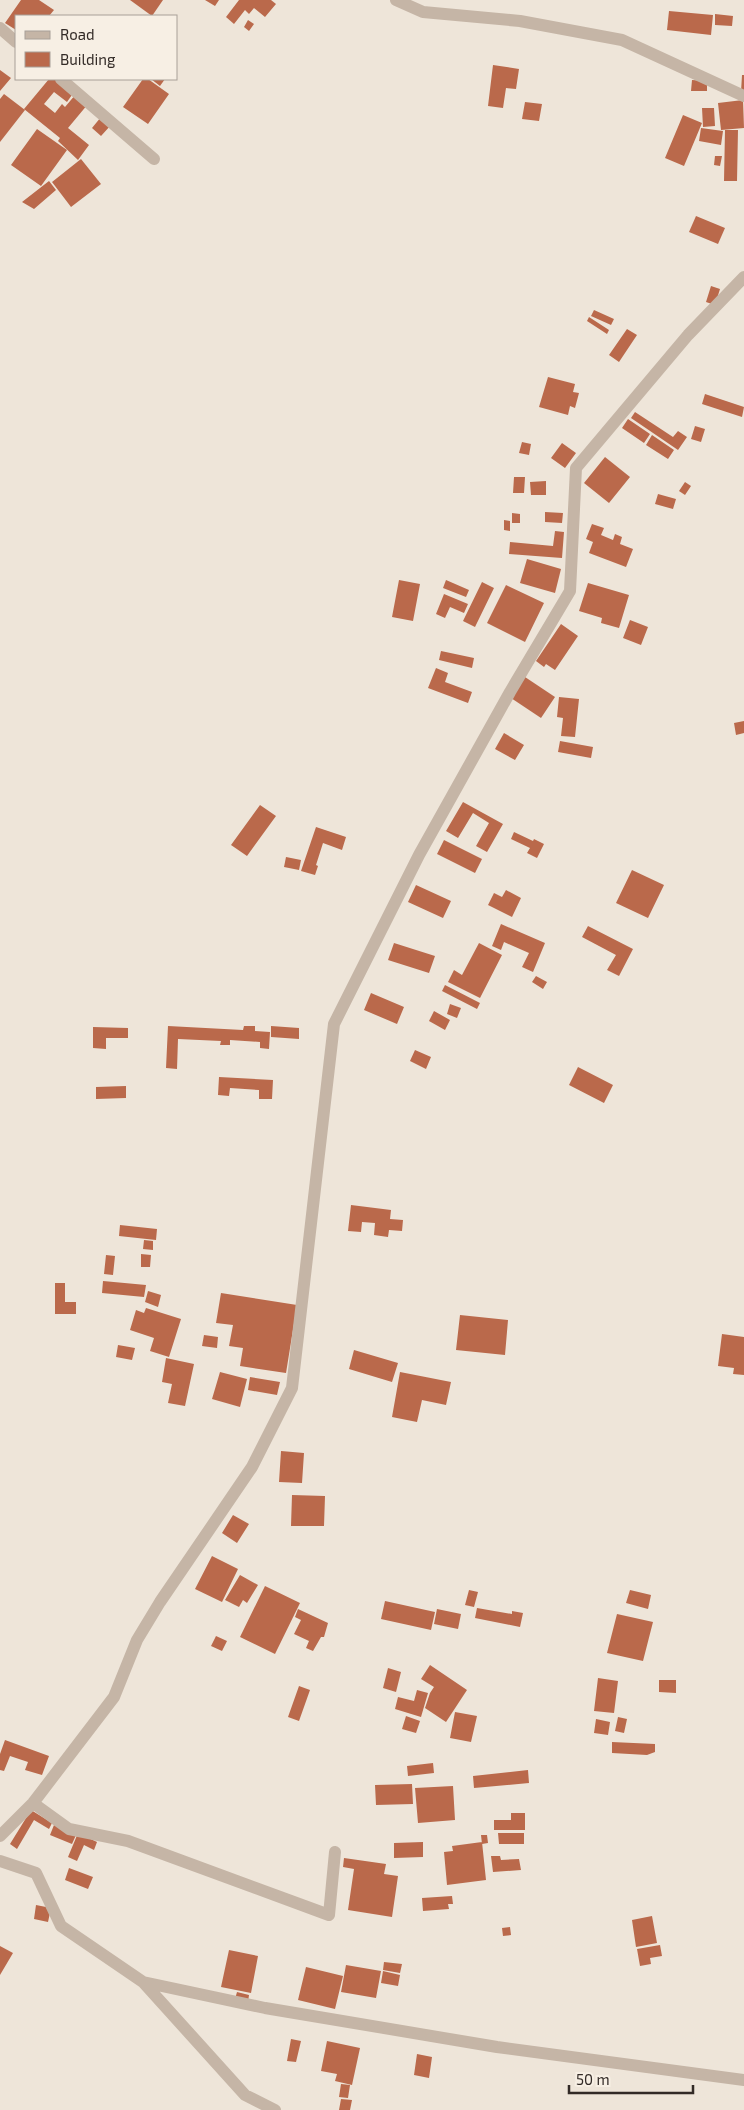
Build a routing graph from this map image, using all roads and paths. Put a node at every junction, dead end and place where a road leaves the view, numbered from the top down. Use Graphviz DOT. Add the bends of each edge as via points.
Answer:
graph roads {
  1 [pos="396,0"];
  2 [pos="0,28"];
  3 [pos="15,41"];
  4 [pos="62,80"];
  5 [pos="744,96"];
  6 [pos="154,159"];
  7 [pos="744,277"];
  8 [pos="32,1803"];
  9 [pos="0,1836"];
  10 [pos="336,1852"];
  11 [pos="0,1861"];
  12 [pos="143,1982"];
  13 [pos="744,2080"];
  14 [pos="275,2110"];
  1 -- 5 [label="street" via="423,12 520,21 622,40"];
  2 -- 3 [label="street"];
  4 -- 6 [label="street"];
  7 -- 8 [label="street" via="688,335 576,468 570,592 510,692 420,855 334,1024 292,1388 252,1467 137,1640 114,1697"];
  8 -- 9 [label="street"];
  8 -- 10 [label="street" via="69,1829 128,1841 328,1915"];
  11 -- 12 [label="street" via="36,1873 61,1926"];
  12 -- 13 [label="street" via="265,2008 487,2045"];
  12 -- 14 [label="street" via="244,2095"];
}
